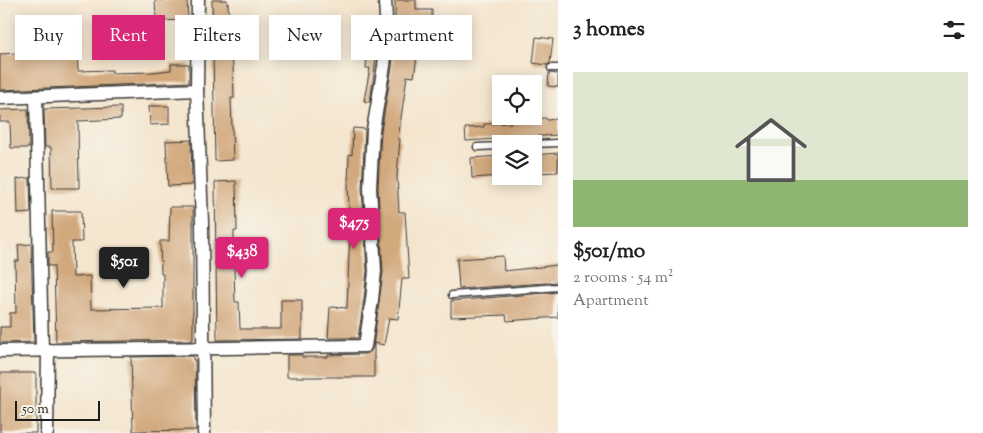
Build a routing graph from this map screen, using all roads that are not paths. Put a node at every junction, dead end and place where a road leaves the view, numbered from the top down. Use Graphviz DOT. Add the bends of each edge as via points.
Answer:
graph roads {
  1 [pos="198,0"];
  2 [pos="385,0"];
  3 [pos="197,90"];
  4 [pos="36,97"];
  5 [pos="0,98"];
  6 [pos="558,143"];
  7 [pos="542,144"];
  8 [pos="492,146"];
  9 [pos="477,147"];
  10 [pos="558,288"];
  11 [pos="452,295"];
  12 [pos="203,349"];
  13 [pos="45,350"];
  14 [pos="0,351"];
  15 [pos="47,433"];
  16 [pos="204,433"];
  1 -- 3 [label="street"];
  2 -- 12 [label="street" via="384,66 373,130 370,188 375,271 365,346"];
  3 -- 4 [label="street"];
  3 -- 12 [label="street"];
  4 -- 5 [label="street"];
  4 -- 13 [label="street"];
  6 -- 7 [label="lane"];
  8 -- 9 [label="lane"];
  10 -- 11 [label="lane"];
  12 -- 13 [label="street"];
  12 -- 16 [label="street"];
  13 -- 14 [label="street"];
  13 -- 15 [label="street"];
}
